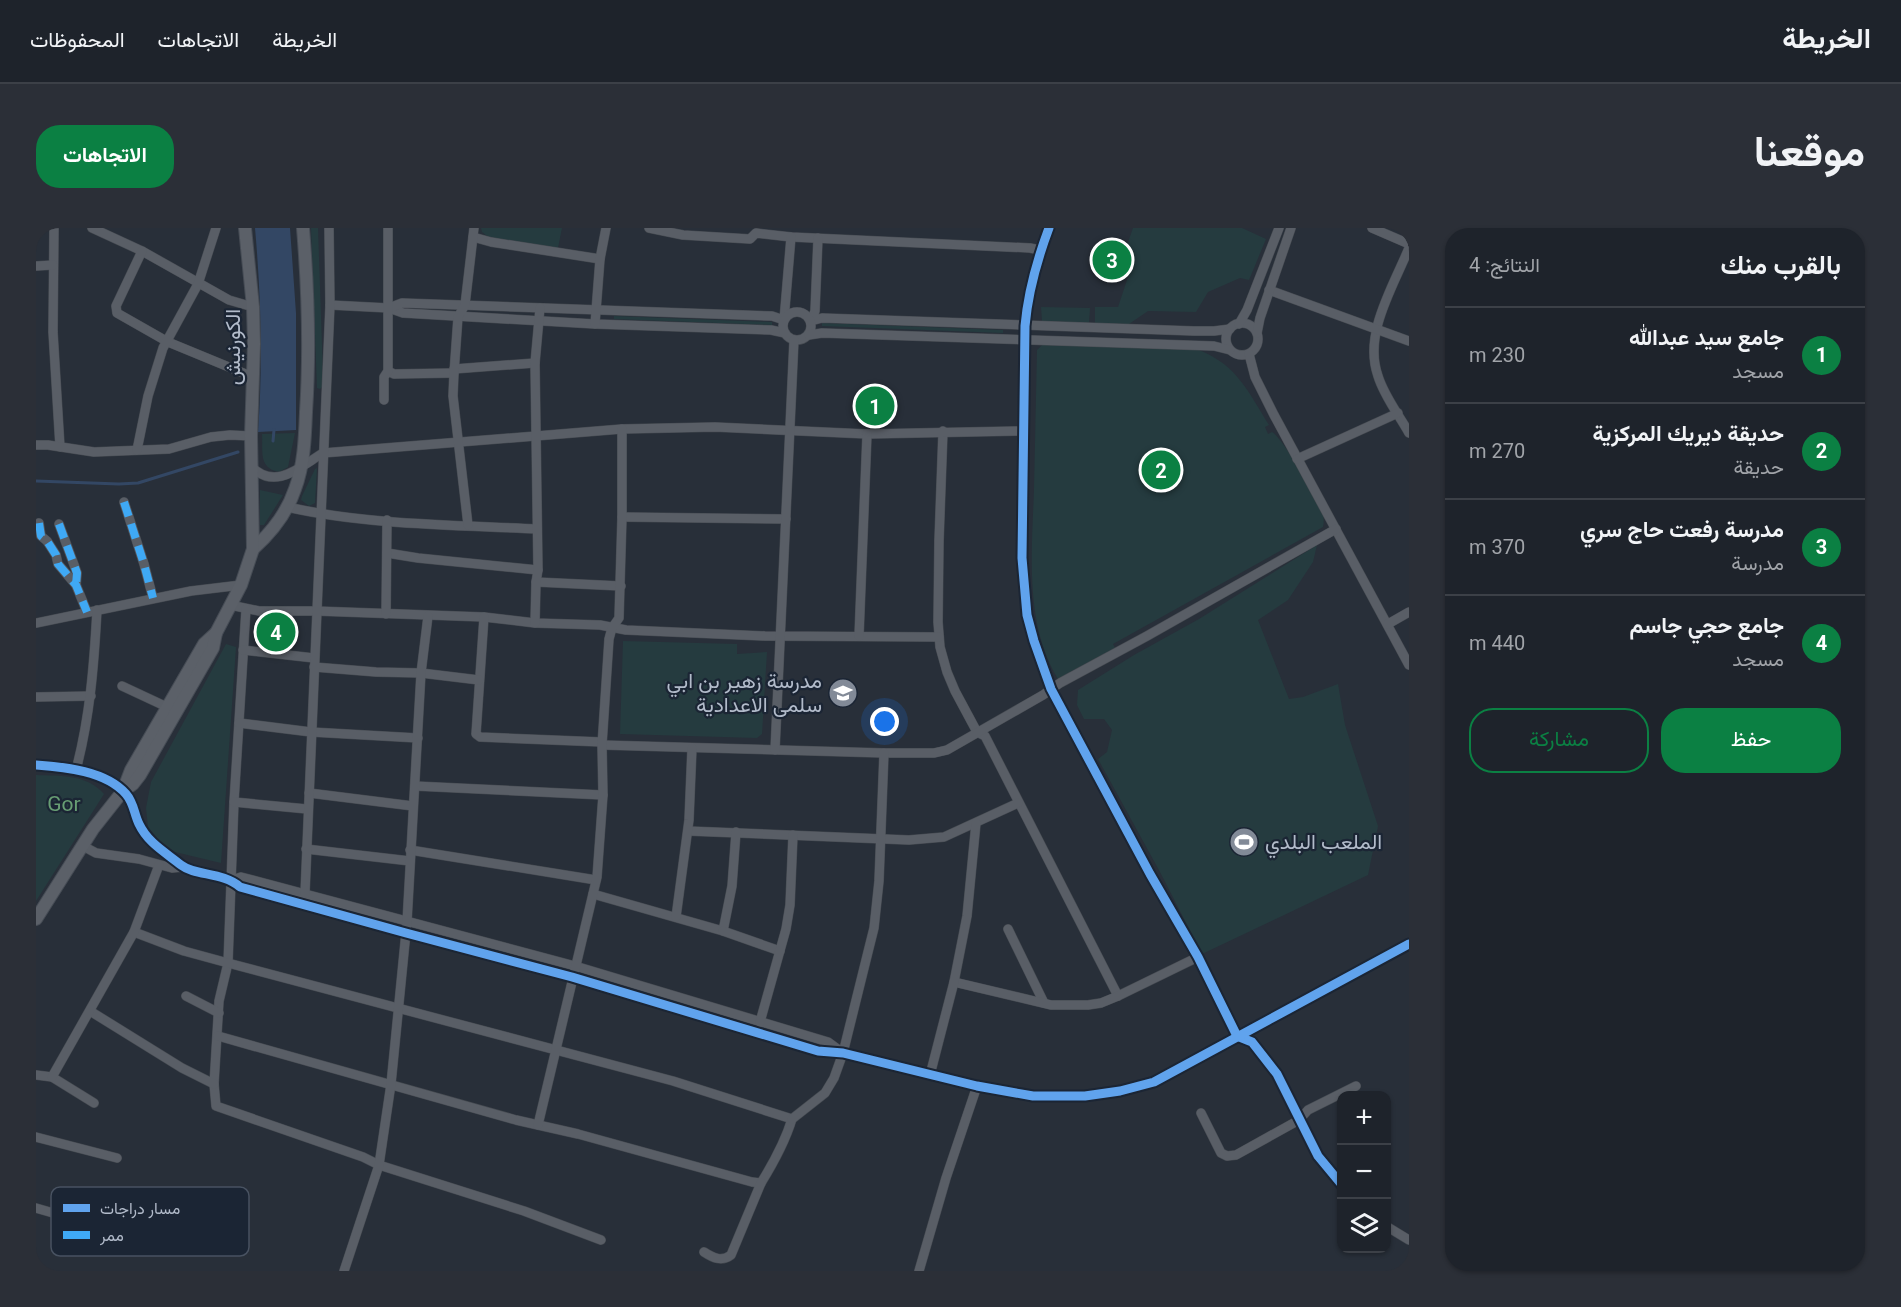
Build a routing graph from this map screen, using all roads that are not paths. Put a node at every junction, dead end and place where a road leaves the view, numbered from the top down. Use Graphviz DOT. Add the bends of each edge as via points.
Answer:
graph roads {
  1 [pos="54,228"];
  2 [pos="92,228"];
  3 [pos="216,228"];
  4 [pos="245,228"];
  5 [pos="303,228"];
  6 [pos="329,228"];
  7 [pos="388,228"];
  8 [pos="606,228"];
  9 [pos="650,228"];
  10 [pos="843,228"];
  11 [pos="1049,228"];
  12 [pos="1291,228"];
  13 [pos="1372,228"];
  14 [pos="1276,229"];
  15 [pos="684,231"];
  16 [pos="757,231"];
  17 [pos="473,232"];
  18 [pos="791,237"];
  19 [pos="818,238"];
  20 [pos="841,239"];
  21 [pos="1409,244"];
  22 [pos="1409,248"];
  23 [pos="1040,250"];
  24 [pos="142,251"];
  25 [pos="600,260"];
  26 [pos="36,266"];
  27 [pos="53,266"];
  28 [pos="198,284"];
  29 [pos="1269,290"];
  30 [pos="330,305"];
  31 [pos="465,305"];
  32 [pos="253,307"];
  33 [pos="389,308"];
  34 [pos="540,308"];
  35 [pos="596,310"];
  36 [pos="458,316"];
  37 [pos="784,320"];
  38 [pos="539,321"];
  39 [pos="811,321"];
  40 [pos="595,324"];
  41 [pos="1239,324"];
  42 [pos="1025,326"];
  43 [pos="1376,328"];
  44 [pos="1230,329"];
  45 [pos="1149,330"];
  46 [pos="785,333"];
  47 [pos="1257,333"];
  48 [pos="809,335"];
  49 [pos="1026,339"];
  50 [pos="794,340"];
  51 [pos="1409,341"];
  52 [pos="168,342"];
  53 [pos="1149,344"];
  54 [pos="1230,350"];
  55 [pos="1249,354"];
  56 [pos="535,363"];
  57 [pos="454,371"];
  58 [pos="388,372"];
  59 [pos="253,377"];
  60 [pos="384,400"];
  61 [pos="1398,413"];
  62 [pos="622,429"];
  63 [pos="789,430"];
  64 [pos="943,431"];
  65 [pos="1023,431"];
  66 [pos="867,434"];
  67 [pos="1409,434"];
  68 [pos="251,436"];
  69 [pos="536,437"];
  70 [pos="460,442"];
  71 [pos="36,445"];
  72 [pos="60,447"];
  73 [pos="137,450"];
  74 [pos="323,453"];
  75 [pos="1297,459"];
  76 [pos="251,466"];
  77 [pos="301,467"];
  78 [pos="124,502"];
  79 [pos="287,507"];
  80 [pos="320,514"];
  81 [pos="622,517"];
  82 [pos="786,519"];
  83 [pos="387,520"];
  84 [pos="39,524"];
  85 [pos="59,524"];
  86 [pos="468,525"];
  87 [pos="537,529"];
  88 [pos="1336,529"];
  89 [pos="253,549"];
  90 [pos="387,553"];
  91 [pos="537,570"];
  92 [pos="536,582"];
  93 [pos="76,585"];
  94 [pos="241,585"];
  95 [pos="621,586"];
  96 [pos="153,598"];
  97 [pos="230,605"];
  98 [pos="246,609"];
  99 [pos="92,611"];
  100 [pos="316,611"];
  101 [pos="1409,612"];
  102 [pos="386,614"];
  103 [pos="428,616"];
  104 [pos="484,617"];
  105 [pos="36,623"];
  106 [pos="535,623"];
  107 [pos="1388,624"];
  108 [pos="612,628"];
  109 [pos="216,633"];
  110 [pos="780,634"];
  111 [pos="859,636"];
  112 [pos="939,637"];
  113 [pos="243,650"];
  114 [pos="314,663"];
  115 [pos="1409,665"];
  116 [pos="421,673"];
  117 [pos="479,680"];
  118 [pos="122,686"];
  119 [pos="1052,689"];
  120 [pos="91,696"];
  121 [pos="36,697"];
  122 [pos="167,707"];
  123 [pos="239,723"];
  124 [pos="311,732"];
  125 [pos="977,732"];
  126 [pos="418,738"];
  127 [pos="602,743"];
  128 [pos="692,748"];
  129 [pos="776,750"];
  130 [pos="884,753"];
  131 [pos="36,765"];
  132 [pos="76,770"];
  133 [pos="415,786"];
  134 [pos="123,791"];
  135 [pos="309,793"];
  136 [pos="603,795"];
  137 [pos="234,802"];
  138 [pos="1018,803"];
  139 [pos="413,806"];
  140 [pos="307,809"];
  141 [pos="976,823"];
  142 [pos="688,831"];
  143 [pos="736,832"];
  144 [pos="794,835"];
  145 [pos="881,839"];
  146 [pos="83,846"];
  147 [pos="306,849"];
  148 [pos="410,850"];
  149 [pos="410,861"];
  150 [pos="159,865"];
  151 [pos="183,867"];
  152 [pos="596,879"];
  153 [pos="232,880"];
  154 [pos="305,893"];
  155 [pos="593,894"];
  156 [pos="676,917"];
  157 [pos="36,919"];
  158 [pos="407,922"];
  159 [pos="1008,929"];
  160 [pos="723,931"];
  161 [pos="134,932"];
  162 [pos="406,933"];
  163 [pos="1409,944"];
  164 [pos="780,951"];
  165 [pos="1198,957"];
  166 [pos="228,963"];
  167 [pos="575,966"];
  168 [pos="572,977"];
  169 [pos="954,982"];
  170 [pos="186,996"];
  171 [pos="1118,996"];
  172 [pos="1044,1003"];
  173 [pos="399,1008"];
  174 [pos="90,1011"];
  175 [pos="219,1013"];
  176 [pos="760,1022"];
  177 [pos="218,1036"];
  178 [pos="1237,1036"];
  179 [pos="556,1050"];
  180 [pos="843,1053"];
  181 [pos="36,1075"];
  182 [pos="930,1075"];
  183 [pos="52,1077"];
  184 [pos="214,1084"];
  185 [pos="391,1084"];
  186 [pos="977,1086"];
  187 [pos="1356,1086"];
  188 [pos="94,1103"];
  189 [pos="1201,1113"];
  190 [pos="792,1119"];
  191 [pos="1299,1120"];
  192 [pos="538,1125"];
  193 [pos="36,1137"];
  194 [pos="117,1158"];
  195 [pos="379,1165"];
  196 [pos="1337,1180"];
  197 [pos="761,1183"];
  198 [pos="36,1208"];
  199 [pos="51,1212"];
  200 [pos="1391,1229"];
  201 [pos="601,1240"];
  202 [pos="1409,1240"];
  203 [pos="704,1252"];
  204 [pos="344,1271"];
  205 [pos="919,1271"];
  1 -- 27 [label="street"];
  2 -- 24 [label="street"];
  3 -- 28 [label="street"];
  4 -- 32 [label="main road, الكورنيش"];
  5 -- 77 [label="main road" via="308,376"];
  6 -- 30 [label="street"];
  7 -- 33 [label="street"];
  8 -- 25 [label="street"];
  9 -- 15 [label="street"];
  10 -- 20 [label="street"];
  11 -- 23 [label="street"];
  12 -- 29 [label="street"];
  13 -- 21 [label="street"];
  14 -- 41 [label="street"];
  15 -- 16 [label="street" via="750,239"];
  16 -- 18 [label="street"];
  17 -- 25 [label="street" via="484,241"];
  17 -- 31 [label="street"];
  18 -- 19 [label="street"];
  18 -- 37 [label="street"];
  19 -- 20 [label="street"];
  19 -- 39 [label="street" via="815,311"];
  20 -- 23 [label="street"];
  22 -- 43 [label="street"];
  23 -- 42 [label="street"];
  24 -- 28 [label="street"];
  24 -- 52 [label="street" via="116,310"];
  25 -- 35 [label="street"];
  26 -- 27 [label="street"];
  27 -- 72 [label="street"];
  28 -- 32 [label="street"];
  28 -- 52 [label="street"];
  29 -- 43 [label="street"];
  29 -- 47 [label="street"];
  30 -- 33 [label="street"];
  30 -- 74 [label="street"];
  31 -- 33 [label="street" via="402,303"];
  31 -- 34 [label="street"];
  31 -- 36 [label="street"];
  32 -- 59 [label="main road, الكورنيش"];
  33 -- 36 [label="street" via="403,313"];
  33 -- 58 [label="street"];
  34 -- 35 [label="street"];
  34 -- 38 [label="street"];
  35 -- 37 [label="street" via="772,316"];
  35 -- 40 [label="street"];
  36 -- 38 [label="street"];
  36 -- 57 [label="street"];
  37 -- 39 [label="street" via="796,312"];
  37 -- 46 [label="street"];
  38 -- 40 [label="street"];
  38 -- 56 [label="street"];
  39 -- 42 [label="street" via="822,318"];
  39 -- 48 [label="street"];
  40 -- 46 [label="street"];
  41 -- 44 [label="street"];
  41 -- 47 [label="street" via="1250,326"];
  42 -- 45 [label="street"];
  42 -- 49 [label="street"];
  43 -- 51 [label="street"];
  43 -- 61 [label="street" via="1377,375"];
  44 -- 45 [label="street"];
  44 -- 54 [label="street" via="1226,339"];
  45 -- 53 [label="street"];
  46 -- 50 [label="street"];
  47 -- 55 [label="street" via="1258,343"];
  48 -- 49 [label="street"];
  48 -- 50 [label="street"];
  49 -- 53 [label="street"];
  49 -- 65 [label="street"];
  50 -- 63 [label="street"];
  52 -- 59 [label="street"];
  52 -- 73 [label="street" via="148,396"];
  53 -- 54 [label="street"];
  54 -- 55 [label="street" via="1239,355"];
  55 -- 75 [label="street" via="1255,378"];
  56 -- 57 [label="street"];
  56 -- 69 [label="street"];
  57 -- 58 [label="street"];
  57 -- 70 [label="street" via="453,396"];
  58 -- 60 [label="street" via="384,376"];
  59 -- 68 [label="main road, الكورنيش"];
  61 -- 67 [label="street"];
  61 -- 75 [label="street"];
  62 -- 63 [label="street"];
  62 -- 69 [label="street"];
  62 -- 81 [label="street"];
  63 -- 66 [label="street"];
  63 -- 82 [label="street"];
  64 -- 65 [label="street"];
  64 -- 66 [label="street"];
  64 -- 112 [label="street"];
  65 -- 119 [label="street" via="1022,558 1027,615"];
  66 -- 111 [label="street"];
  68 -- 73 [label="street" via="211,437 169,449"];
  68 -- 76 [label="main road, الكورنيش"];
  69 -- 70 [label="street"];
  69 -- 87 [label="street"];
  70 -- 74 [label="street"];
  70 -- 86 [label="street"];
  71 -- 72 [label="street"];
  72 -- 73 [label="street" via="94,452"];
  74 -- 77 [label="street"];
  74 -- 80 [label="street"];
  75 -- 88 [label="street"];
  76 -- 77 [label="street" via="275,477"];
  76 -- 89 [label="main road, الكورنيش"];
  77 -- 79 [label="main road"];
  78 -- 96 [label="street"];
  79 -- 80 [label="street"];
  79 -- 89 [label="main road"];
  80 -- 83 [label="street"];
  80 -- 100 [label="street"];
  81 -- 82 [label="street"];
  81 -- 95 [label="street"];
  82 -- 110 [label="street"];
  83 -- 86 [label="street"];
  83 -- 90 [label="street"];
  84 -- 93 [label="street" via="41,536"];
  85 -- 93 [label="street" via="77,573"];
  86 -- 87 [label="street"];
  87 -- 91 [label="street"];
  88 -- 107 [label="street"];
  88 -- 119 [label="street"];
  89 -- 94 [label="main road"];
  90 -- 91 [label="street"];
  90 -- 102 [label="street"];
  91 -- 92 [label="street"];
  92 -- 95 [label="street"];
  92 -- 106 [label="street"];
  93 -- 99 [label="street"];
  94 -- 96 [label="street"];
  94 -- 97 [label="main road"];
  95 -- 108 [label="street" via="619,618"];
  96 -- 99 [label="street"];
  97 -- 98 [label="street"];
  97 -- 109 [label="main road"];
  98 -- 100 [label="street"];
  98 -- 113 [label="street"];
  99 -- 105 [label="street"];
  99 -- 120 [label="street"];
  100 -- 102 [label="street"];
  100 -- 114 [label="street"];
  101 -- 107 [label="street"];
  102 -- 103 [label="street"];
  103 -- 104 [label="street"];
  103 -- 116 [label="street"];
  104 -- 106 [label="street"];
  104 -- 117 [label="street"];
  106 -- 108 [label="street"];
  107 -- 115 [label="street"];
  108 -- 110 [label="street"];
  108 -- 127 [label="street"];
  109 -- 122 [label="main road" via="204,644"];
  109 -- 134 [label="main road" via="213,648 140,775"];
  110 -- 111 [label="street"];
  110 -- 129 [label="street"];
  111 -- 112 [label="street"];
  112 -- 125 [label="street" via="950,680"];
  113 -- 114 [label="street"];
  113 -- 123 [label="street"];
  114 -- 116 [label="street" via="376,672"];
  114 -- 124 [label="street"];
  116 -- 117 [label="street"];
  116 -- 126 [label="street"];
  117 -- 127 [label="street" via="476,734 480,737"];
  118 -- 122 [label="street"];
  119 -- 125 [label="street"];
  119 -- 165 [label="street"];
  120 -- 121 [label="street"];
  120 -- 132 [label="street"];
  122 -- 134 [label="main road"];
  123 -- 124 [label="street"];
  123 -- 137 [label="street"];
  124 -- 126 [label="street"];
  124 -- 135 [label="street"];
  125 -- 130 [label="street" via="941,752"];
  125 -- 138 [label="street" via="985,736"];
  126 -- 133 [label="street"];
  127 -- 128 [label="street"];
  127 -- 136 [label="street"];
  128 -- 129 [label="street"];
  128 -- 142 [label="street"];
  129 -- 130 [label="street"];
  130 -- 145 [label="street"];
  131 -- 132 [label="street"];
  132 -- 134 [label="street"];
  133 -- 136 [label="street"];
  133 -- 139 [label="street"];
  134 -- 146 [label="main road"];
  134 -- 151 [label="street" via="145,834"];
  135 -- 139 [label="street"];
  135 -- 140 [label="street"];
  136 -- 152 [label="street"];
  137 -- 140 [label="street"];
  137 -- 153 [label="street"];
  138 -- 141 [label="street"];
  138 -- 171 [label="street"];
  139 -- 148 [label="street"];
  140 -- 147 [label="street"];
  141 -- 145 [label="street" via="944,837"];
  141 -- 169 [label="street" via="967,916"];
  142 -- 143 [label="street"];
  142 -- 156 [label="street"];
  143 -- 144 [label="street"];
  143 -- 160 [label="street" via="732,886"];
  144 -- 145 [label="street"];
  144 -- 164 [label="street" via="790,905"];
  145 -- 180 [label="street" via="874,928"];
  146 -- 150 [label="street" via="96,853"];
  146 -- 157 [label="main road"];
  147 -- 149 [label="street"];
  147 -- 154 [label="street"];
  148 -- 149 [label="street"];
  148 -- 152 [label="street"];
  149 -- 158 [label="street"];
  150 -- 151 [label="street"];
  150 -- 161 [label="street"];
  151 -- 153 [label="street"];
  152 -- 155 [label="street"];
  153 -- 154 [label="street" via="241,877"];
  153 -- 162 [label="street" via="240,887"];
  153 -- 166 [label="street"];
  154 -- 158 [label="street"];
  155 -- 156 [label="street"];
  155 -- 167 [label="street"];
  156 -- 160 [label="street"];
  158 -- 162 [label="street"];
  158 -- 167 [label="street"];
  159 -- 172 [label="street"];
  160 -- 164 [label="street"];
  161 -- 166 [label="street"];
  161 -- 174 [label="street"];
  162 -- 168 [label="street"];
  162 -- 173 [label="street"];
  163 -- 178 [label="street"];
  164 -- 176 [label="street"];
  165 -- 171 [label="street"];
  165 -- 178 [label="street"];
  166 -- 173 [label="street"];
  166 -- 175 [label="street"];
  167 -- 168 [label="street"];
  167 -- 176 [label="street"];
  168 -- 179 [label="street"];
  168 -- 180 [label="street" via="818,1051"];
  169 -- 172 [label="street"];
  169 -- 182 [label="street"];
  170 -- 175 [label="street"];
  171 -- 172 [label="street" via="1089,1005"];
  173 -- 179 [label="street"];
  173 -- 185 [label="street"];
  174 -- 183 [label="street"];
  174 -- 184 [label="street"];
  175 -- 177 [label="street"];
  176 -- 180 [label="street" via="828,1042"];
  177 -- 184 [label="street"];
  177 -- 185 [label="street"];
  178 -- 186 [label="street" via="1154,1082 1120,1091 1051,1097 1016,1095"];
  178 -- 191 [label="street" via="1252,1042 1277,1074"];
  179 -- 190 [label="street" via="674,1081"];
  179 -- 192 [label="street"];
  180 -- 182 [label="street"];
  180 -- 190 [label="street" via="825,1093"];
  181 -- 183 [label="street"];
  182 -- 186 [label="street"];
  183 -- 188 [label="street"];
  184 -- 195 [label="street" via="216,1106"];
  185 -- 192 [label="street"];
  185 -- 195 [label="street"];
  186 -- 205 [label="street"];
  187 -- 191 [label="street" via="1308,1110"];
  189 -- 191 [label="street" via="1221,1153 1227,1156 1236,1155"];
  190 -- 197 [label="street"];
  191 -- 196 [label="street" via="1318,1156"];
  192 -- 197 [label="street"];
  193 -- 194 [label="street"];
  195 -- 201 [label="street"];
  195 -- 204 [label="street"];
  197 -- 203 [label="street" via="731,1254 715,1258"];
  198 -- 199 [label="street"];
  200 -- 202 [label="street"];
}
